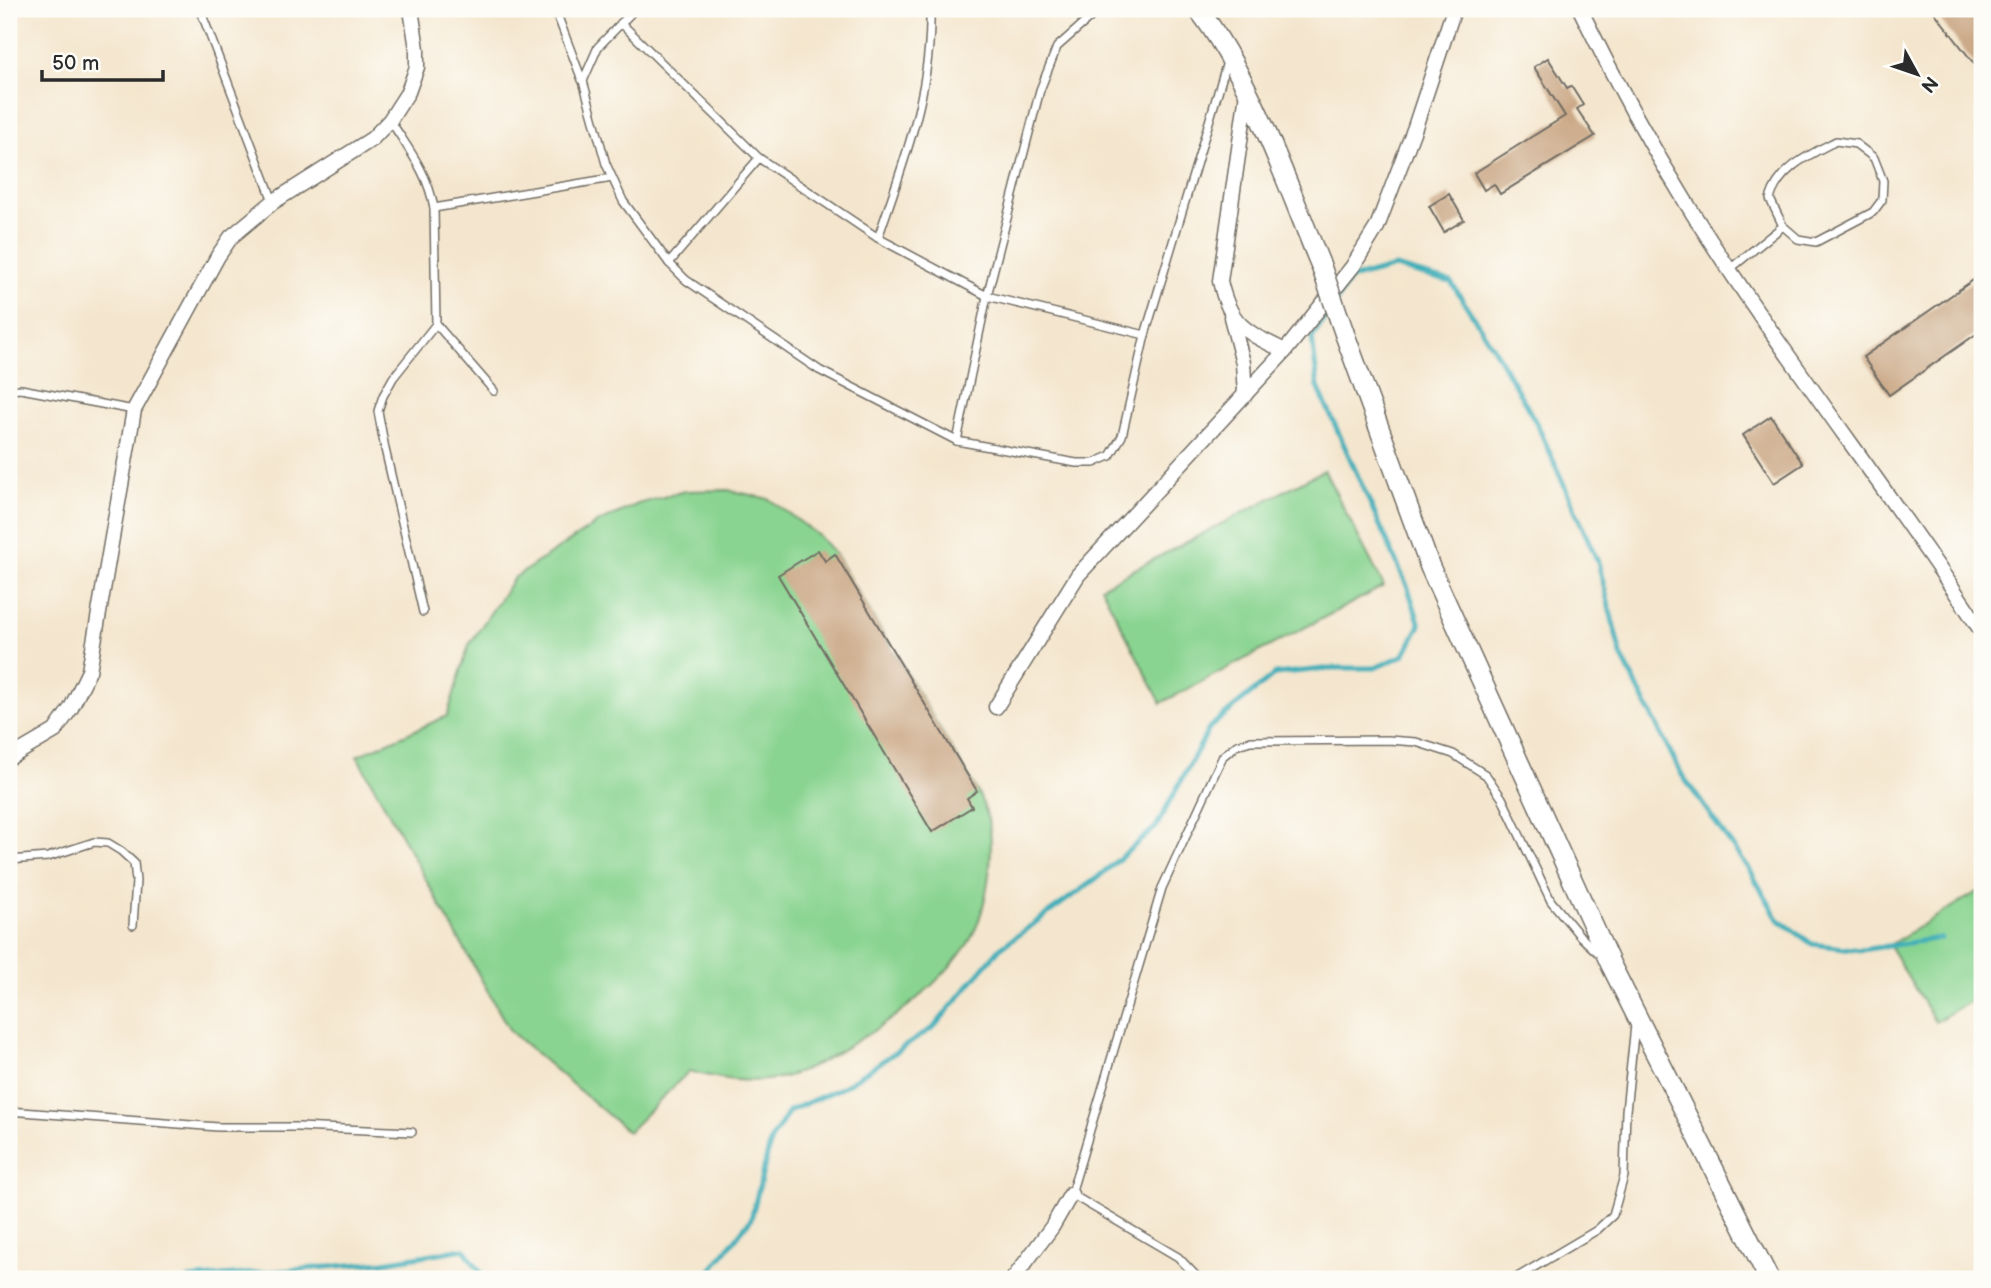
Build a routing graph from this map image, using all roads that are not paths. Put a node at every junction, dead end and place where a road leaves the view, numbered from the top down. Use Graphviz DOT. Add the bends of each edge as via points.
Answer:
graph roads {
  1 [pos="202,9"];
  2 [pos="411,9"];
  3 [pos="555,9"];
  4 [pos="930,9"];
  5 [pos="1100,9"];
  6 [pos="1198,9"];
  7 [pos="1454,9"];
  8 [pos="1580,9"];
  9 [pos="631,10"];
  10 [pos="621,23"];
  11 [pos="1229,57"];
  12 [pos="583,81"];
  13 [pos="1247,93"];
  14 [pos="390,120"];
  15 [pos="759,158"];
  16 [pos="612,178"];
  17 [pos="273,202"];
  18 [pos="433,208"];
  19 [pos="1783,226"];
  20 [pos="878,238"];
  21 [pos="669,263"];
  22 [pos="1730,269"];
  23 [pos="987,296"];
  24 [pos="1231,316"];
  25 [pos="436,324"];
  26 [pos="1145,335"];
  27 [pos="1285,351"];
  28 [pos="9,390"];
  29 [pos="494,391"];
  30 [pos="1245,395"];
  31 [pos="134,410"];
  32 [pos="957,441"];
  33 [pos="423,612"];
  34 [pos="1982,632"];
  35 [pos="996,707"];
  36 [pos="9,758"];
  37 [pos="9,860"];
  38 [pos="133,925"];
  39 [pos="1611,965"];
  40 [pos="1637,1014"];
  41 [pos="9,1111"];
  42 [pos="412,1132"];
  43 [pos="1071,1194"];
  44 [pos="1013,1279"];
  45 [pos="1199,1279"];
  46 [pos="1515,1279"];
  47 [pos="1769,1279"];
  1 -- 17 [label="lane"];
  2 -- 14 [label="street" via="416,67 408,92"];
  3 -- 12 [label="lane"];
  4 -- 20 [label="lane" via="925,85"];
  5 -- 23 [label="lane" via="1057,47 1048,66"];
  6 -- 11 [label="street"];
  7 -- 27 [label="street" via="1377,227 1335,291"];
  8 -- 22 [label="street" via="1686,204"];
  9 -- 10 [label="lane"];
  10 -- 12 [label="lane" via="598,47"];
  10 -- 15 [label="lane"];
  11 -- 13 [label="street"];
  11 -- 26 [label="lane"];
  12 -- 16 [label="lane"];
  13 -- 24 [label="street" via="1220,281"];
  13 -- 39 [label="street, bridge" via="1321,266 1430,567"];
  14 -- 17 [label="street" via="372,138"];
  14 -- 18 [label="lane" via="425,175"];
  15 -- 20 [label="lane"];
  15 -- 21 [label="lane"];
  16 -- 18 [label="lane"];
  16 -- 21 [label="lane" via="623,201"];
  17 -- 31 [label="street" via="231,237 218,256"];
  18 -- 25 [label="lane"];
  19 -- 19 [label="lane" via="1798,239 1816,242 1873,212 1882,201 1883,181 1874,158 1856,144 1836,141 1802,158 1773,188 1770,199"];
  19 -- 22 [label="lane"];
  20 -- 23 [label="lane"];
  21 -- 32 [label="lane" via="705,294 819,370"];
  22 -- 34 [label="street"];
  23 -- 26 [label="lane"];
  23 -- 32 [label="lane"];
  24 -- 27 [label="street"];
  24 -- 30 [label="street" via="1243,363"];
  25 -- 29 [label="lane"];
  25 -- 33 [label="lane" via="393,378 378,411"];
  26 -- 32 [label="lane" via="1122,436 1110,456 1094,463 1076,463"];
  27 -- 30 [label="street"];
  28 -- 31 [label="lane"];
  30 -- 35 [label="street" via="1078,575"];
  31 -- 36 [label="street" via="89,671 55,731"];
  37 -- 38 [label="lane" via="108,843 134,863"];
  39 -- 40 [label="street"];
  39 -- 43 [label="lane" via="1551,901 1502,798 1486,775 1453,754 1416,742 1388,740 1251,741 1237,746 1223,756 1162,888"];
  40 -- 46 [label="lane" via="1626,1111 1625,1176 1613,1215 1597,1230"];
  40 -- 47 [label="street"];
  41 -- 42 [label="lane" via="218,1127"];
  43 -- 44 [label="street"];
  43 -- 45 [label="lane" via="1178,1257"];
}
